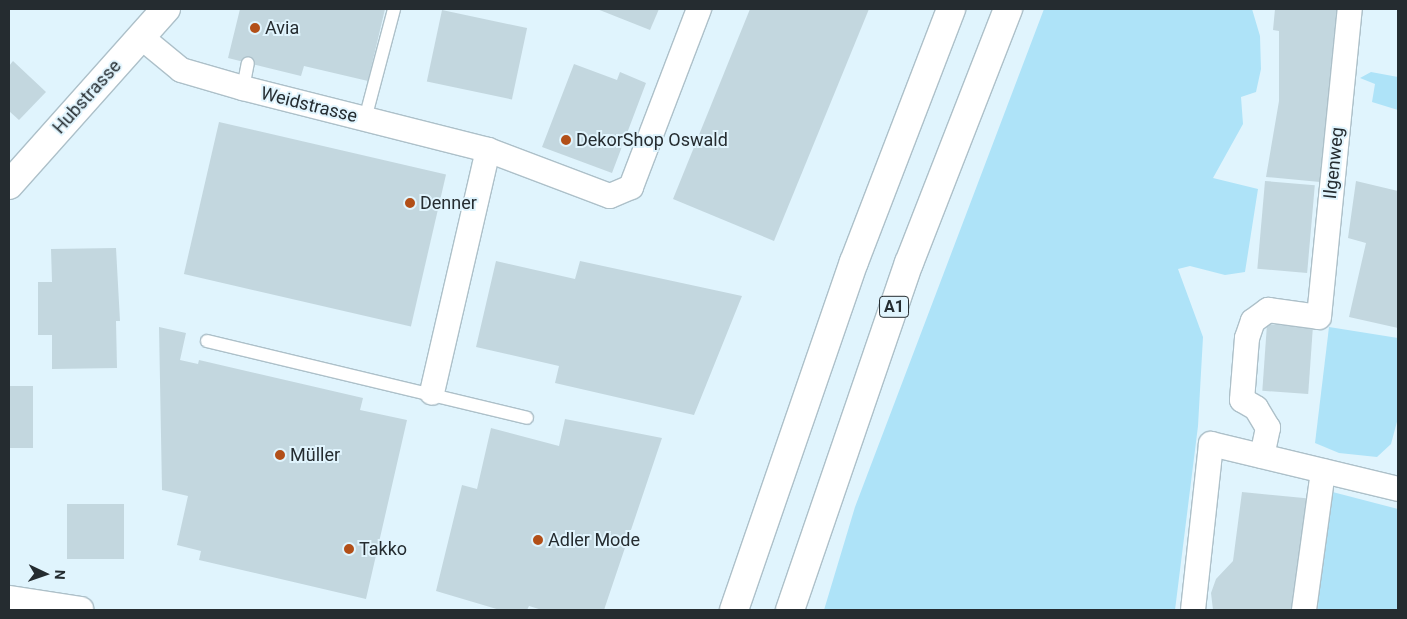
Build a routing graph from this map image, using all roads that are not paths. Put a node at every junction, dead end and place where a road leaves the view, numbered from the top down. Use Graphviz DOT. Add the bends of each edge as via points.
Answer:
graph roads {
  1 [pos="166,9"];
  2 [pos="394,9"];
  3 [pos="699,9"];
  4 [pos="951,9"];
  5 [pos="1008,9"];
  6 [pos="1350,9"];
  7 [pos="141,37"];
  8 [pos="248,63"];
  9 [pos="242,88"];
  10 [pos="365,119"];
  11 [pos="488,150"];
  12 [pos="9,186"];
  13 [pos="207,341"];
  14 [pos="432,393"];
  15 [pos="527,418"];
  16 [pos="1262,456"];
  17 [pos="1323,471"];
  18 [pos="1398,489"];
  19 [pos="9,598"];
  20 [pos="81,609"];
  21 [pos="734,610"];
  22 [pos="790,610"];
  23 [pos="1193,610"];
  24 [pos="1304,610"];
  1 -- 7 [label="main road, Hubstrasse"];
  2 -- 10 [label="lane"];
  3 -- 11 [label="street, Weidstrasse" via="630,187 610,196"];
  4 -- 21 [label="main road" via="851,271"];
  5 -- 22 [label="main road, A1" via="909,263"];
  6 -- 16 [label="street, Ilgenweg" via="1319,317 1268,310 1253,321 1247,338 1242,400 1256,408 1268,428"];
  7 -- 9 [label="street, Weidstrasse" via="181,70"];
  7 -- 12 [label="main road, Hubstrasse"];
  8 -- 9 [label="lane"];
  9 -- 10 [label="street, Weidstrasse"];
  10 -- 11 [label="street, Weidstrasse"];
  11 -- 14 [label="street"];
  13 -- 14 [label="lane"];
  14 -- 15 [label="lane"];
  16 -- 17 [label="street"];
  16 -- 23 [label="street" via="1211,444"];
  17 -- 18 [label="street"];
  17 -- 24 [label="street"];
  19 -- 20 [label="street"];
}
